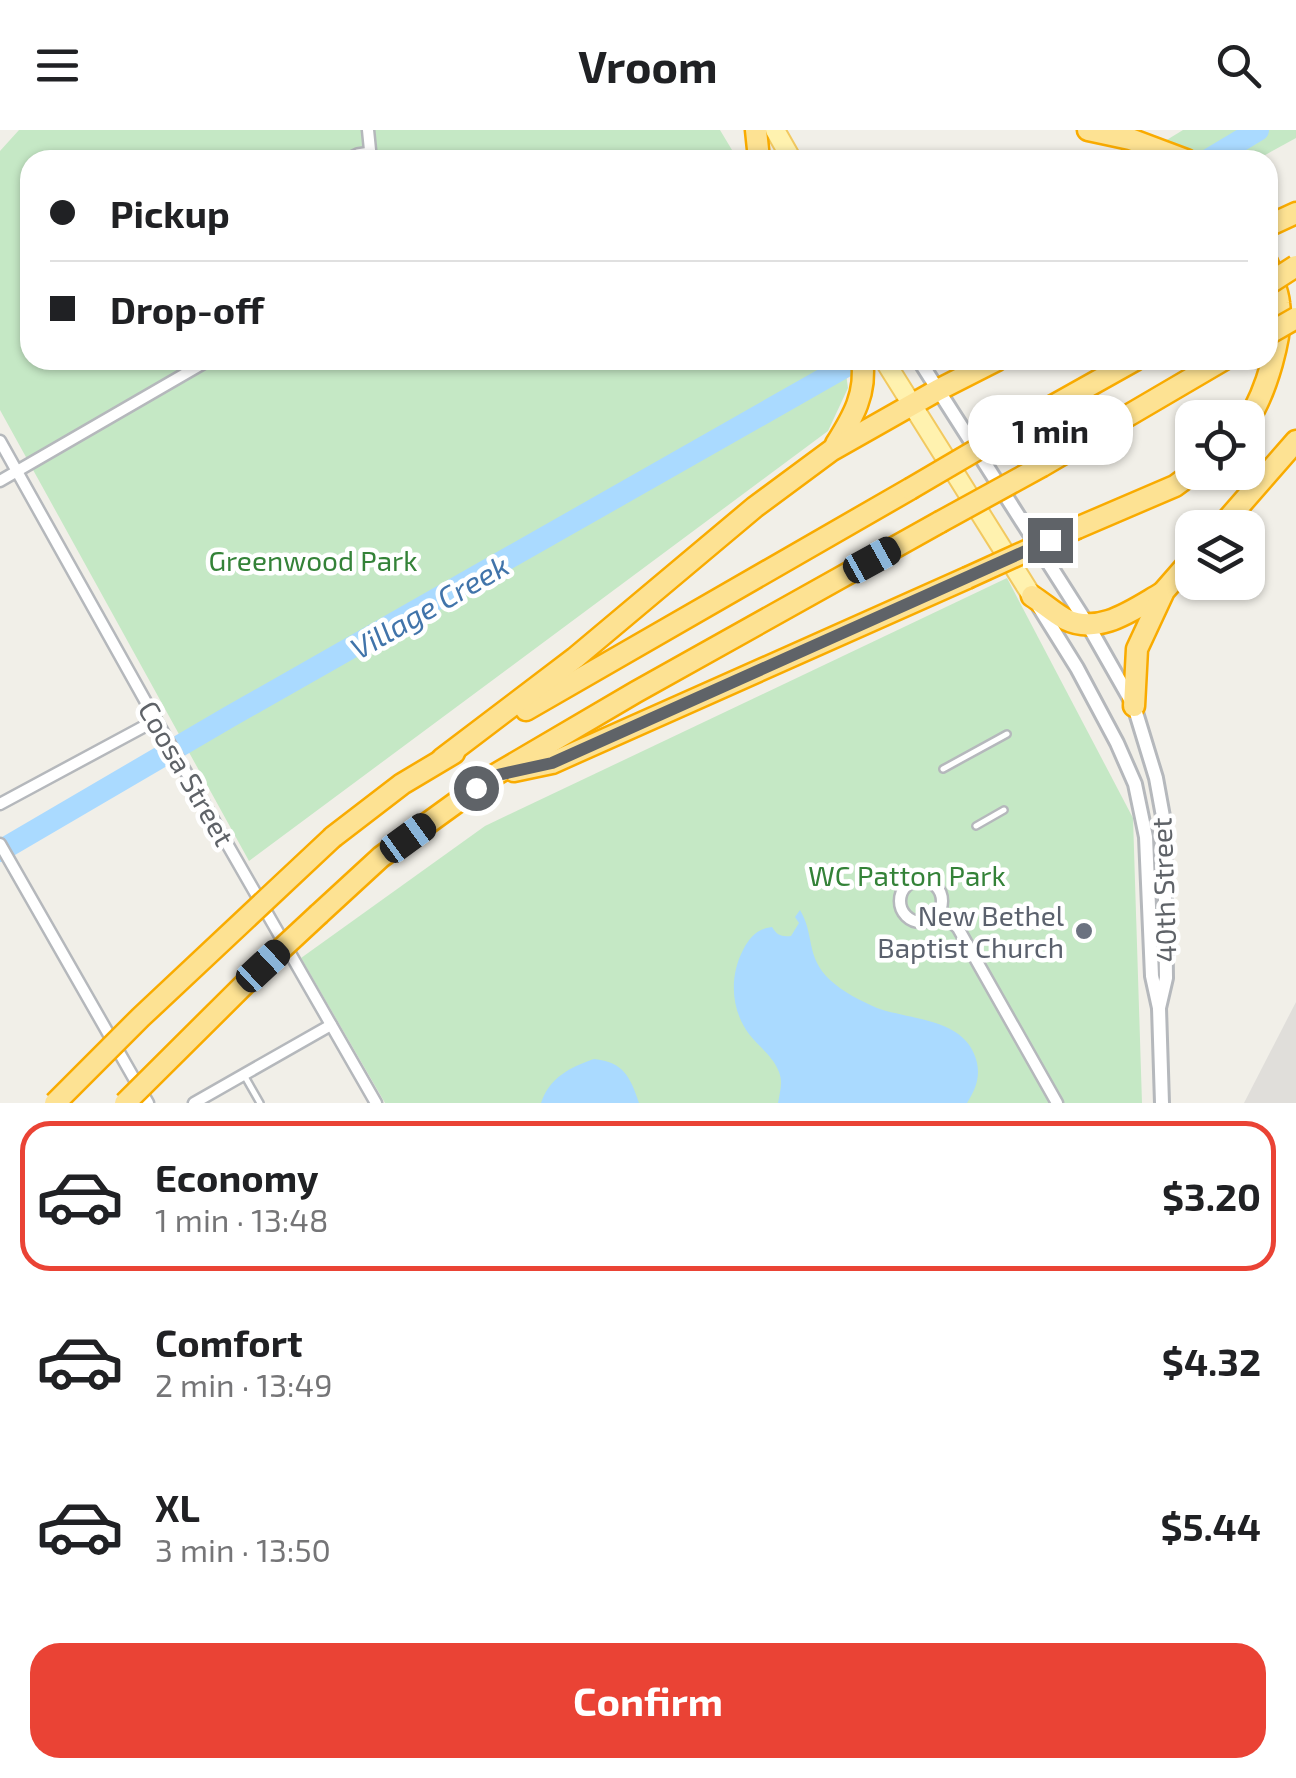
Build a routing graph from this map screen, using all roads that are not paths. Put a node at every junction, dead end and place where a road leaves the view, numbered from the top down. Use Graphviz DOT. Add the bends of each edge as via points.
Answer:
graph roads {
  1 [pos="1088,130"];
  2 [pos="1163,150"];
  3 [pos="1278,299"];
  4 [pos="1278,325"];
  5 [pos="192,370"];
  6 [pos="863,370"];
  7 [pos="890,370"];
  8 [pos="925,370"];
  9 [pos="977,370"];
  10 [pos="1118,370"];
  11 [pos="1205,370"];
  12 [pos="1269,370"];
  13 [pos="938,390"];
  14 [pos="1259,400"];
  15 [pos="912,405"];
  16 [pos="0,441"];
  17 [pos="1296,441"];
  18 [pos="832,450"];
  19 [pos="17,471"];
  20 [pos="0,481"];
  21 [pos="1175,486"];
  22 [pos="1236,510"];
  23 [pos="1175,579"];
  24 [pos="1164,592"];
  25 [pos="1032,596"];
  26 [pos="1088,624"];
  27 [pos="1134,706"];
  28 [pos="159,724"];
  29 [pos="1006,734"];
  30 [pos="442,760"];
  31 [pos="943,769"];
  32 [pos="493,776"];
  33 [pos="0,804"];
  34 [pos="1004,810"];
  35 [pos="976,826"];
  36 [pos="0,844"];
  37 [pos="940,911"];
  38 [pos="1160,1008"];
  39 [pos="332,1026"];
  40 [pos="244,1075"];
  41 [pos="55,1103"];
  42 [pos="125,1103"];
  43 [pos="148,1103"];
  44 [pos="194,1103"];
  45 [pos="260,1103"];
  46 [pos="376,1103"];
  47 [pos="1057,1103"];
  48 [pos="1162,1103"];
  1 -- 2 [label="highway"];
  3 -- 4 [label="highway"];
  5 -- 19 [label="street"];
  6 -- 18 [label="highway" via="855,414"];
  7 -- 15 [label="main road"];
  8 -- 13 [label="street, 40th Street"];
  9 -- 13 [label="highway"];
  10 -- 30 [label="highway, bridge"];
  11 -- 32 [label="highway, bridge"];
  12 -- 14 [label="highway"];
  13 -- 15 [label="highway"];
  13 -- 26 [label="street, 40th Street"];
  15 -- 18 [label="highway"];
  15 -- 25 [label="main road"];
  16 -- 19 [label="street, Coosa Street"];
  17 -- 22 [label="highway"];
  18 -- 30 [label="highway"];
  19 -- 20 [label="street"];
  19 -- 28 [label="street, Coosa Street"];
  21 -- 32 [label="highway, bridge" via="552,763"];
  23 -- 24 [label="highway"];
  24 -- 26 [label="highway" via="1118,618"];
  24 -- 27 [label="highway" via="1137,649"];
  25 -- 26 [label="highway" via="1067,620"];
  25 -- 38 [label="street, 40th Street" via="1135,784 1146,837 1152,976"];
  26 -- 27 [label="street, 40th Street"];
  27 -- 38 [label="street, 40th Street" via="1164,822 1166,978"];
  28 -- 33 [label="street"];
  28 -- 39 [label="street, Coosa Street"];
  29 -- 31 [label="lane"];
  30 -- 41 [label="highway, bridge" via="333,837"];
  32 -- 42 [label="highway, bridge" via="381,858"];
  34 -- 35 [label="lane"];
  36 -- 43 [label="street"];
  37 -- 37 [label="street" via="941,893 928,880 901,891 899,904 910,919 926,921"];
  37 -- 47 [label="street" via="958,928"];
  38 -- 48 [label="street"];
  39 -- 40 [label="street"];
  39 -- 46 [label="street, Coosa Street"];
  40 -- 44 [label="street"];
  40 -- 45 [label="lane"];
}
